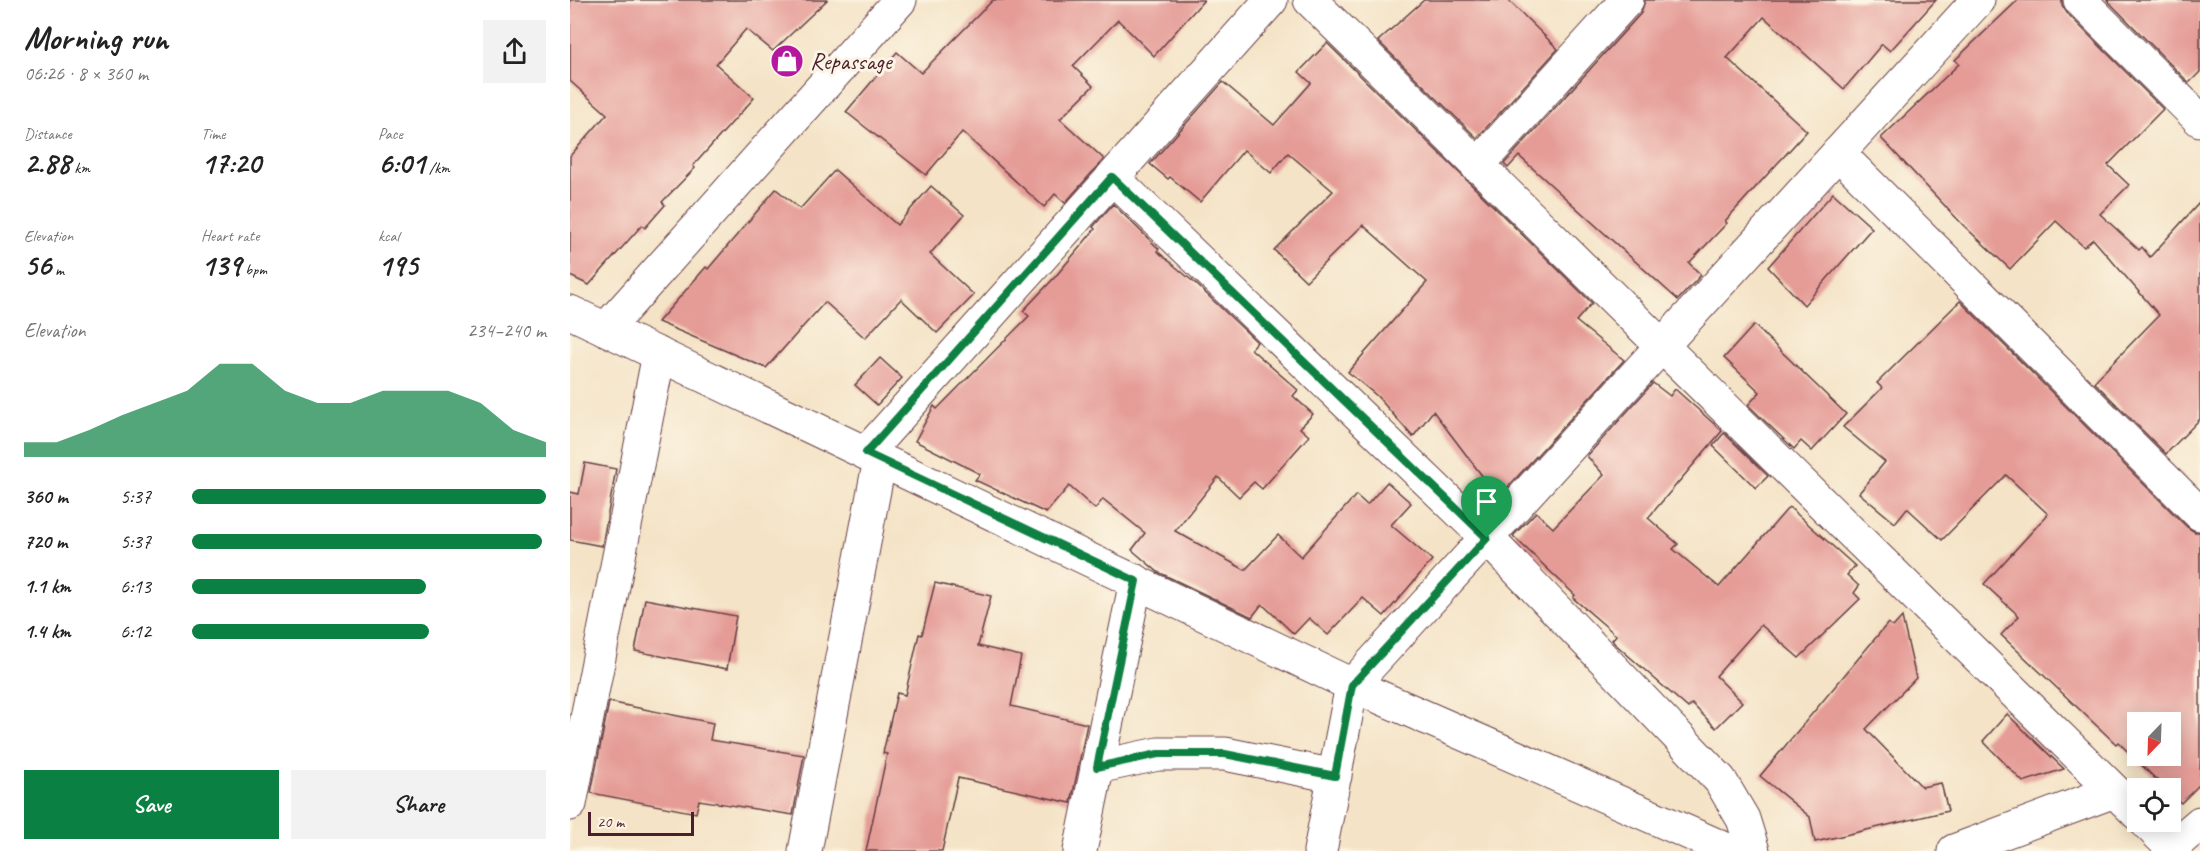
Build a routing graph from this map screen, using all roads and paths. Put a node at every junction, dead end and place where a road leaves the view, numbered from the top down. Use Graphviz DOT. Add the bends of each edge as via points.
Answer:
graph roads {
  1 [pos="900,0"];
  2 [pos="1271,0"];
  3 [pos="1310,0"];
  4 [pos="1627,0"];
  5 [pos="1978,0"];
  6 [pos="2080,0"];
  7 [pos="2200,120"];
  8 [pos="1838,153"];
  9 [pos="1478,166"];
  10 [pos="1112,177"];
  11 [pos="570,312"];
  12 [pos="606,329"];
  13 [pos="1662,346"];
  14 [pos="659,354"];
  15 [pos="873,456"];
  16 [pos="2200,514"];
  17 [pos="1487,538"];
  18 [pos="1136,581"];
  19 [pos="1352,685"];
  20 [pos="1097,767"];
  21 [pos="1335,776"];
  22 [pos="2114,790"];
  23 [pos="2127,803"];
  24 [pos="570,804"];
  25 [pos="2200,823"];
  26 [pos="2156,832"];
  27 [pos="2173,849"];
  28 [pos="805,851"];
  29 [pos="1080,851"];
  30 [pos="1320,851"];
  31 [pos="1730,851"];
  32 [pos="1753,851"];
  33 [pos="1954,851"];
  1 -- 12 [label="street"];
  2 -- 10 [label="street"];
  3 -- 9 [label="street"];
  4 -- 9 [label="street"];
  5 -- 8 [label="street"];
  6 -- 7 [label="street"];
  8 -- 13 [label="street"];
  8 -- 16 [label="street"];
  9 -- 13 [label="street"];
  10 -- 15 [label="street"];
  10 -- 17 [label="street"];
  11 -- 12 [label="street"];
  12 -- 14 [label="street"];
  13 -- 17 [label="street"];
  13 -- 22 [label="street"];
  14 -- 15 [label="street"];
  14 -- 24 [label="street"];
  15 -- 18 [label="street"];
  15 -- 28 [label="street"];
  17 -- 19 [label="street"];
  17 -- 32 [label="street" via="1720,780 1743,819"];
  18 -- 19 [label="street"];
  18 -- 20 [label="street"];
  19 -- 21 [label="street"];
  19 -- 31 [label="street"];
  20 -- 21 [label="street" via="1158,754 1225,754"];
  20 -- 29 [label="street"];
  21 -- 30 [label="street"];
  22 -- 23 [label="street"];
  22 -- 33 [label="street"];
  25 -- 27 [label="street"];
  26 -- 27 [label="street"];
}
